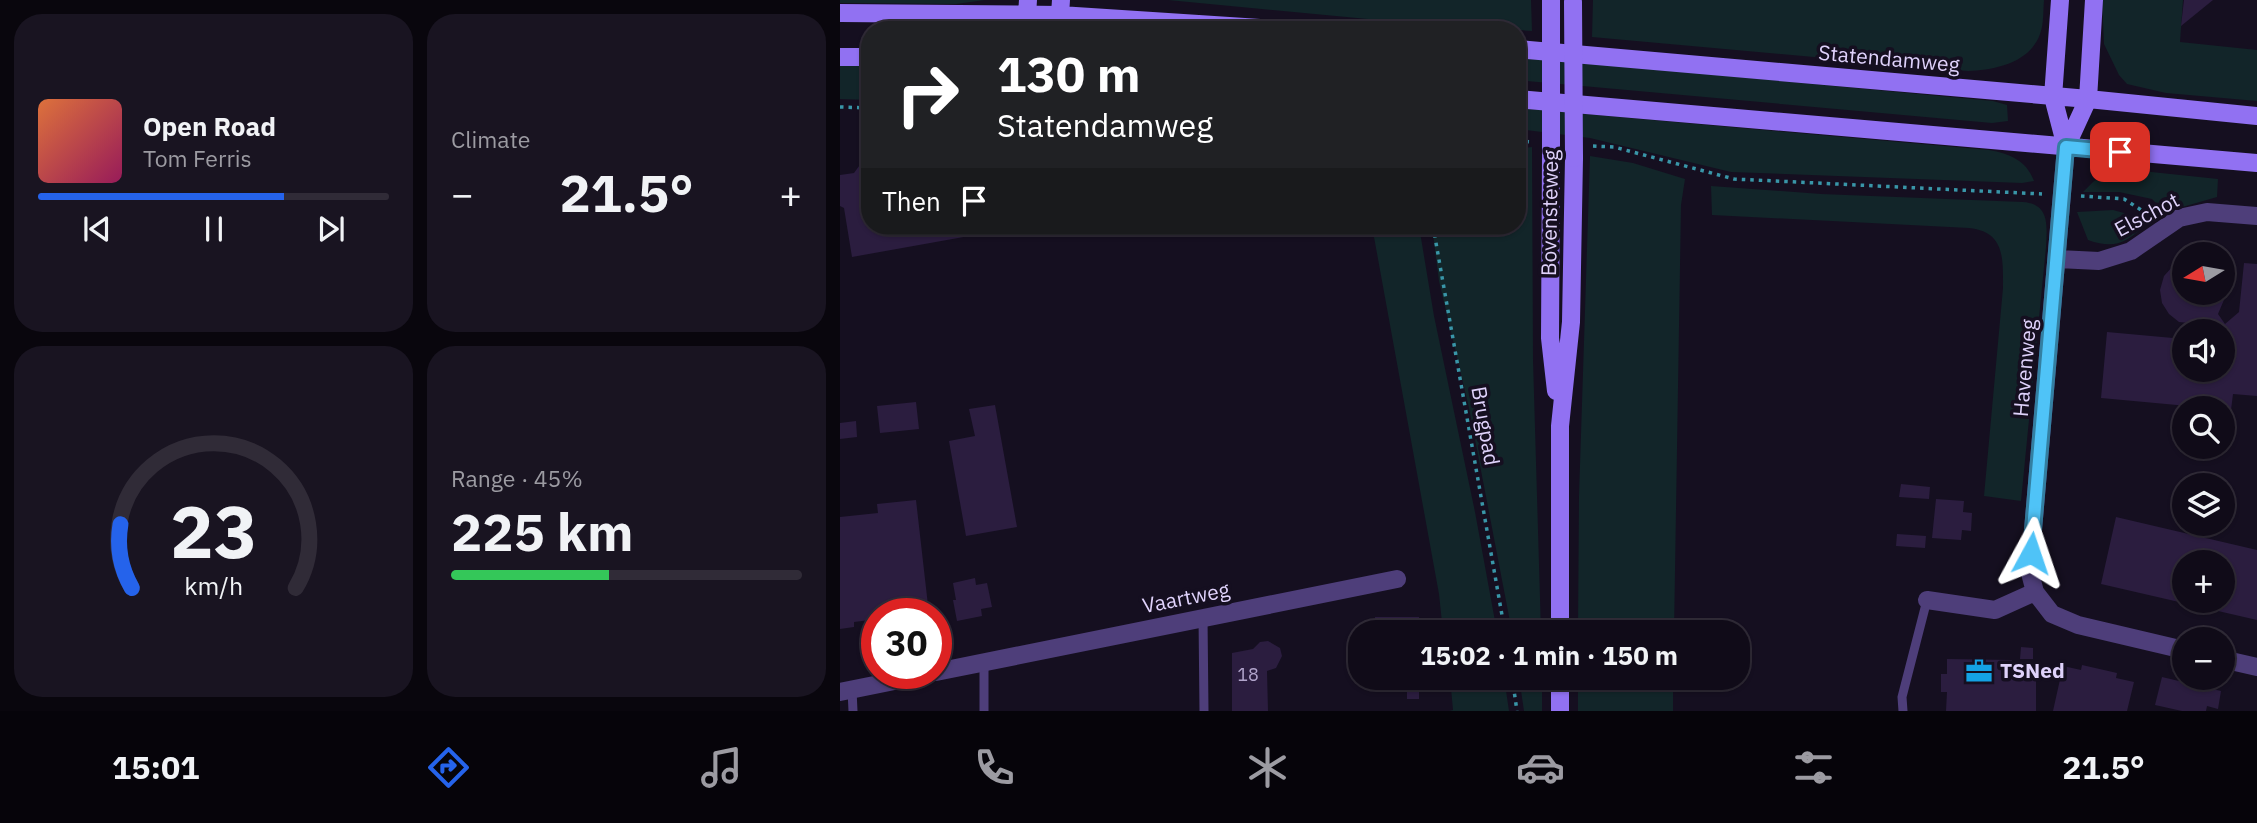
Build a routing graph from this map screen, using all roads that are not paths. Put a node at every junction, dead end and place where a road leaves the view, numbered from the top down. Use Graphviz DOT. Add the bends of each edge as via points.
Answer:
graph roads {
  1 [pos="1551,0"];
  2 [pos="2060,0"];
  3 [pos="2094,0"];
  4 [pos="1573,1"];
  5 [pos="840,13"];
  6 [pos="1029,15"];
  7 [pos="1058,15"];
  8 [pos="1150,21"];
  9 [pos="1526,50"];
  10 [pos="840,57"];
  11 [pos="861,57"];
  12 [pos="2053,97"];
  13 [pos="2088,99"];
  14 [pos="1526,100"];
  15 [pos="2257,116"];
  16 [pos="2066,147"];
  17 [pos="2257,163"];
  18 [pos="2257,216"];
  19 [pos="2058,259"];
  20 [pos="1560,426"];
  21 [pos="1396,579"];
  22 [pos="2035,592"];
  23 [pos="1927,600"];
  24 [pos="1203,617"];
  25 [pos="1560,620"];
  26 [pos="2172,647"];
  27 [pos="984,662"];
  28 [pos="2235,662"];
  29 [pos="2257,667"];
  30 [pos="952,669"];
  31 [pos="1560,690"];
  32 [pos="846,692"];
  33 [pos="853,711"];
  34 [pos="984,711"];
  35 [pos="1204,711"];
  36 [pos="1560,711"];
  37 [pos="1903,711"];
  1 -- 20 [label="main road, Bovensteweg, bridge" via="1550,338"];
  2 -- 12 [label="main road"];
  3 -- 13 [label="main road"];
  4 -- 20 [label="main road, Bovensteweg, bridge" via="1580,151"];
  5 -- 6 [label="main road"];
  6 -- 7 [label="main road"];
  7 -- 8 [label="main road"];
  9 -- 12 [label="main road, Statendamweg"];
  10 -- 11 [label="main road"];
  12 -- 13 [label="main road, Statendamweg"];
  12 -- 16 [label="main road"];
  13 -- 15 [label="main road, Statendamweg"];
  13 -- 16 [label="main road"];
  14 -- 16 [label="main road"];
  16 -- 17 [label="main road"];
  16 -- 19 [label="street, Havenweg"];
  18 -- 19 [label="street, Elschot" via="2207,212 2179,218 2131,251 2099,261"];
  19 -- 22 [label="street, Havenweg" via="2031,553"];
  20 -- 25 [label="main road, Bovensteweg"];
  21 -- 24 [label="street, Vaartweg"];
  22 -- 23 [label="street" via="1995,610"];
  22 -- 26 [label="street" via="2052,614 2078,625"];
  23 -- 37 [label="lane" via="1902,697"];
  24 -- 27 [label="street, Vaartweg"];
  24 -- 35 [label="lane"];
  27 -- 30 [label="street, Vaartweg"];
  27 -- 34 [label="lane"];
  28 -- 29 [label="street"];
  31 -- 36 [label="main road"];
  32 -- 33 [label="lane"];
}
